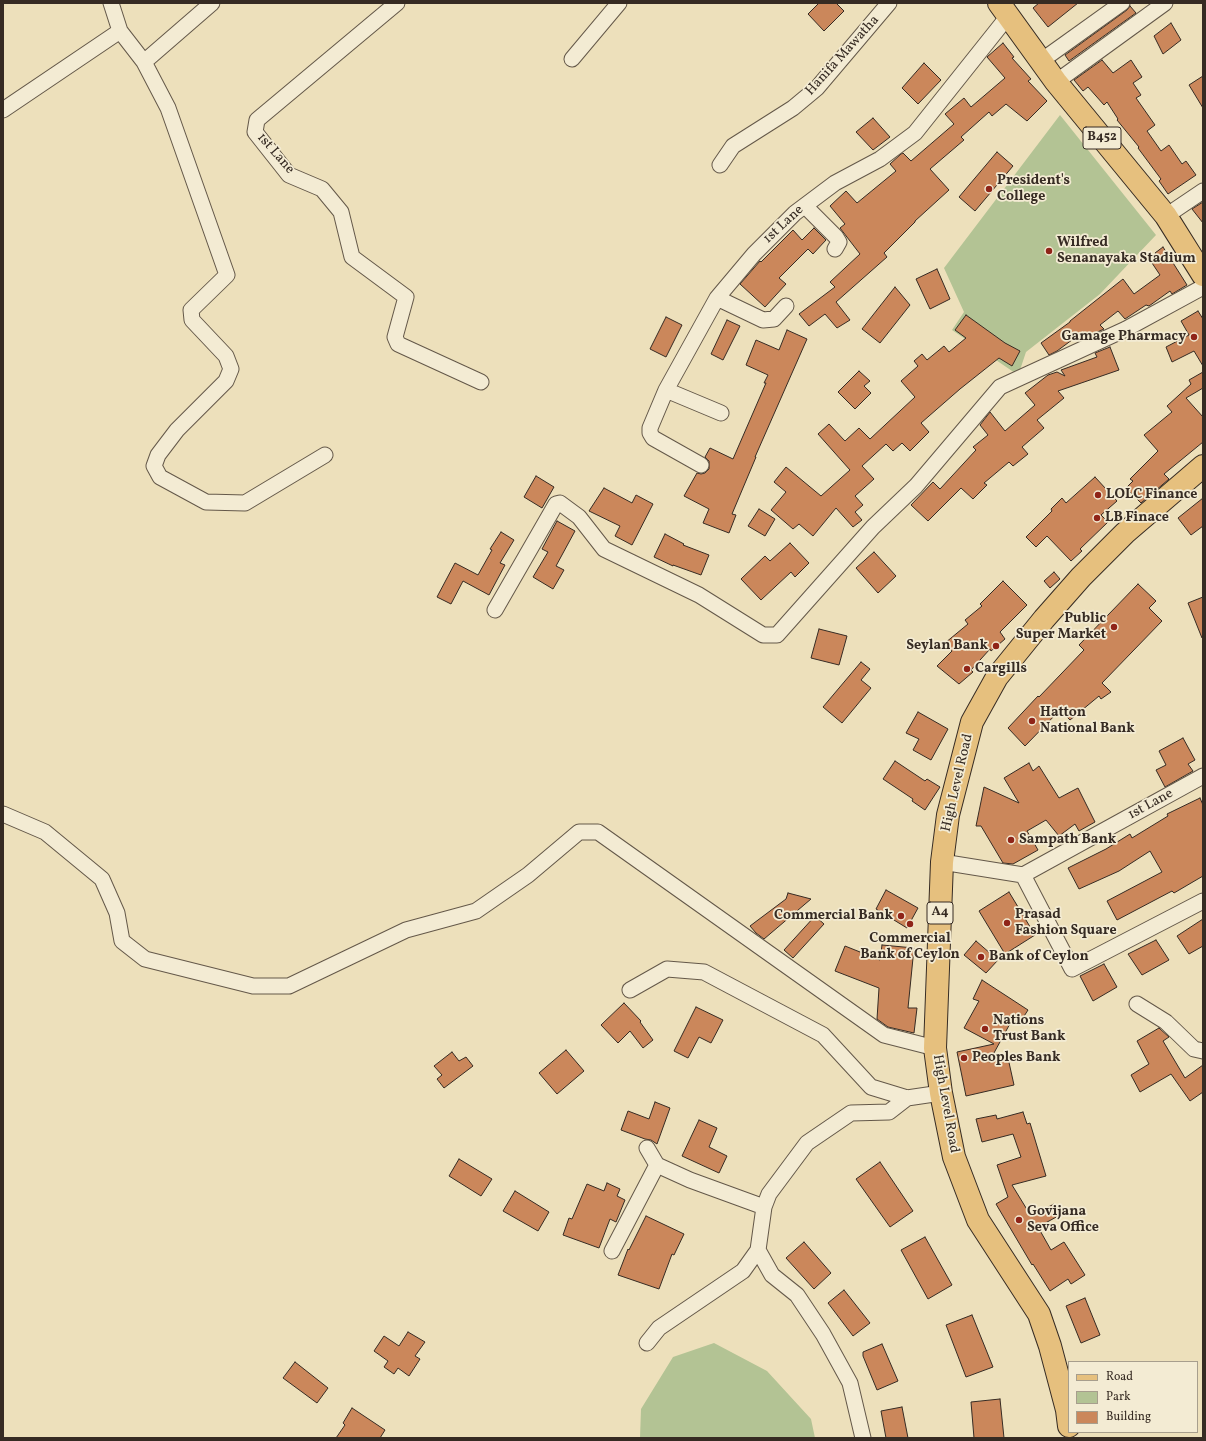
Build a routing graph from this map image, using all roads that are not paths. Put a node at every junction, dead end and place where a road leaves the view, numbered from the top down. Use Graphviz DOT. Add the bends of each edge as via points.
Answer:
graph roads {
  1 [pos="111,3"];
  2 [pos="212,3"];
  3 [pos="397,3"];
  4 [pos="619,3"];
  5 [pos="889,3"];
  6 [pos="1122,3"];
  7 [pos="1165,3"];
  8 [pos="1004,9"];
  9 [pos="120,31"];
  10 [pos="572,59"];
  11 [pos="1041,60"];
  12 [pos="144,62"];
  13 [pos="1056,82"];
  14 [pos="3,110"];
  15 [pos="720,165"];
  16 [pos="1203,190"];
  17 [pos="805,206"];
  18 [pos="1166,216"];
  19 [pos="835,249"];
  20 [pos="1203,275"];
  21 [pos="1203,287"];
  22 [pos="717,298"];
  23 [pos="786,306"];
  24 [pos="481,382"];
  25 [pos="666,390"];
  26 [pos="721,413"];
  27 [pos="325,455"];
  28 [pos="701,464"];
  29 [pos="1203,466"];
  30 [pos="495,610"];
  31 [pos="1203,776"];
  32 [pos="3,814"];
  33 [pos="942,862"];
  34 [pos="1023,875"];
  35 [pos="1203,901"];
  36 [pos="630,990"];
  37 [pos="1137,1004"];
  38 [pos="935,1048"];
  39 [pos="1203,1051"];
  40 [pos="942,1093"];
  41 [pos="907,1098"];
  42 [pos="648,1148"];
  43 [pos="657,1165"];
  44 [pos="764,1207"];
  45 [pos="758,1250"];
  46 [pos="612,1251"];
  47 [pos="647,1343"];
  48 [pos="1068,1418"];
  49 [pos="863,1438"];
  1 -- 9 [label="street"];
  2 -- 12 [label="street"];
  3 -- 24 [label="street, 1st Lane" via="257,120 255,132 289,175 322,189 341,212 352,257 406,297 395,337 398,344"];
  4 -- 10 [label="street"];
  5 -- 15 [label="street, Hanifa Mawatha" via="817,88 793,108 733,146"];
  6 -- 11 [label="street"];
  7 -- 13 [label="street"];
  8 -- 11 [label="main road, B452"];
  8 -- 17 [label="street, 1st Lane" via="915,133 880,159 835,183"];
  9 -- 12 [label="street"];
  9 -- 14 [label="street"];
  11 -- 13 [label="main road, B452"];
  12 -- 27 [label="street" via="168,108 227,275 191,310 192,320 226,356 231,368 226,380 177,430 158,455 154,466 160,477 206,502 245,503"];
  13 -- 18 [label="main road, B452"];
  16 -- 18 [label="street"];
  17 -- 19 [label="street" via="836,237 839,242"];
  17 -- 22 [label="street, 1st Lane" via="754,254"];
  18 -- 20 [label="main road, B452"];
  21 -- 30 [label="street" via="1126,329 1000,387 916,486 873,527 777,636 763,635 699,594 604,549 579,517 560,503 556,504"];
  22 -- 23 [label="street" via="764,320 774,319"];
  22 -- 25 [label="street, 1st Lane"];
  25 -- 26 [label="street"];
  25 -- 28 [label="street, 1st Lane" via="650,433 653,438"];
  29 -- 33 [label="main road, High Level Road / A4" via="1125,533 1080,577 997,677 972,722 948,815"];
  31 -- 34 [label="street, 1st Lane"];
  32 -- 38 [label="street" via="45,832 102,879 117,913 122,941 145,959 253,986 289,986 406,930 476,911 528,875 579,832 598,832 884,1035"];
  33 -- 34 [label="street"];
  33 -- 38 [label="main road, High Level Road / A4"];
  34 -- 35 [label="street" via="1072,970"];
  36 -- 41 [label="street" via="667,969 704,972 823,1036 871,1087"];
  37 -- 39 [label="street" via="1166,1022 1194,1048"];
  38 -- 40 [label="main road, High Level Road / A4"];
  40 -- 41 [label="street"];
  40 -- 48 [label="main road, High Level Road / A4" via="954,1157 978,1220 1039,1314 1056,1367"];
  41 -- 44 [label="street" via="889,1112 851,1113 806,1143 768,1194"];
  42 -- 43 [label="street"];
  43 -- 44 [label="street"];
  43 -- 46 [label="street"];
  44 -- 45 [label="street"];
  45 -- 47 [label="street" via="743,1271 659,1328"];
  45 -- 49 [label="street" via="772,1275 797,1295 823,1334 850,1383"];
}
